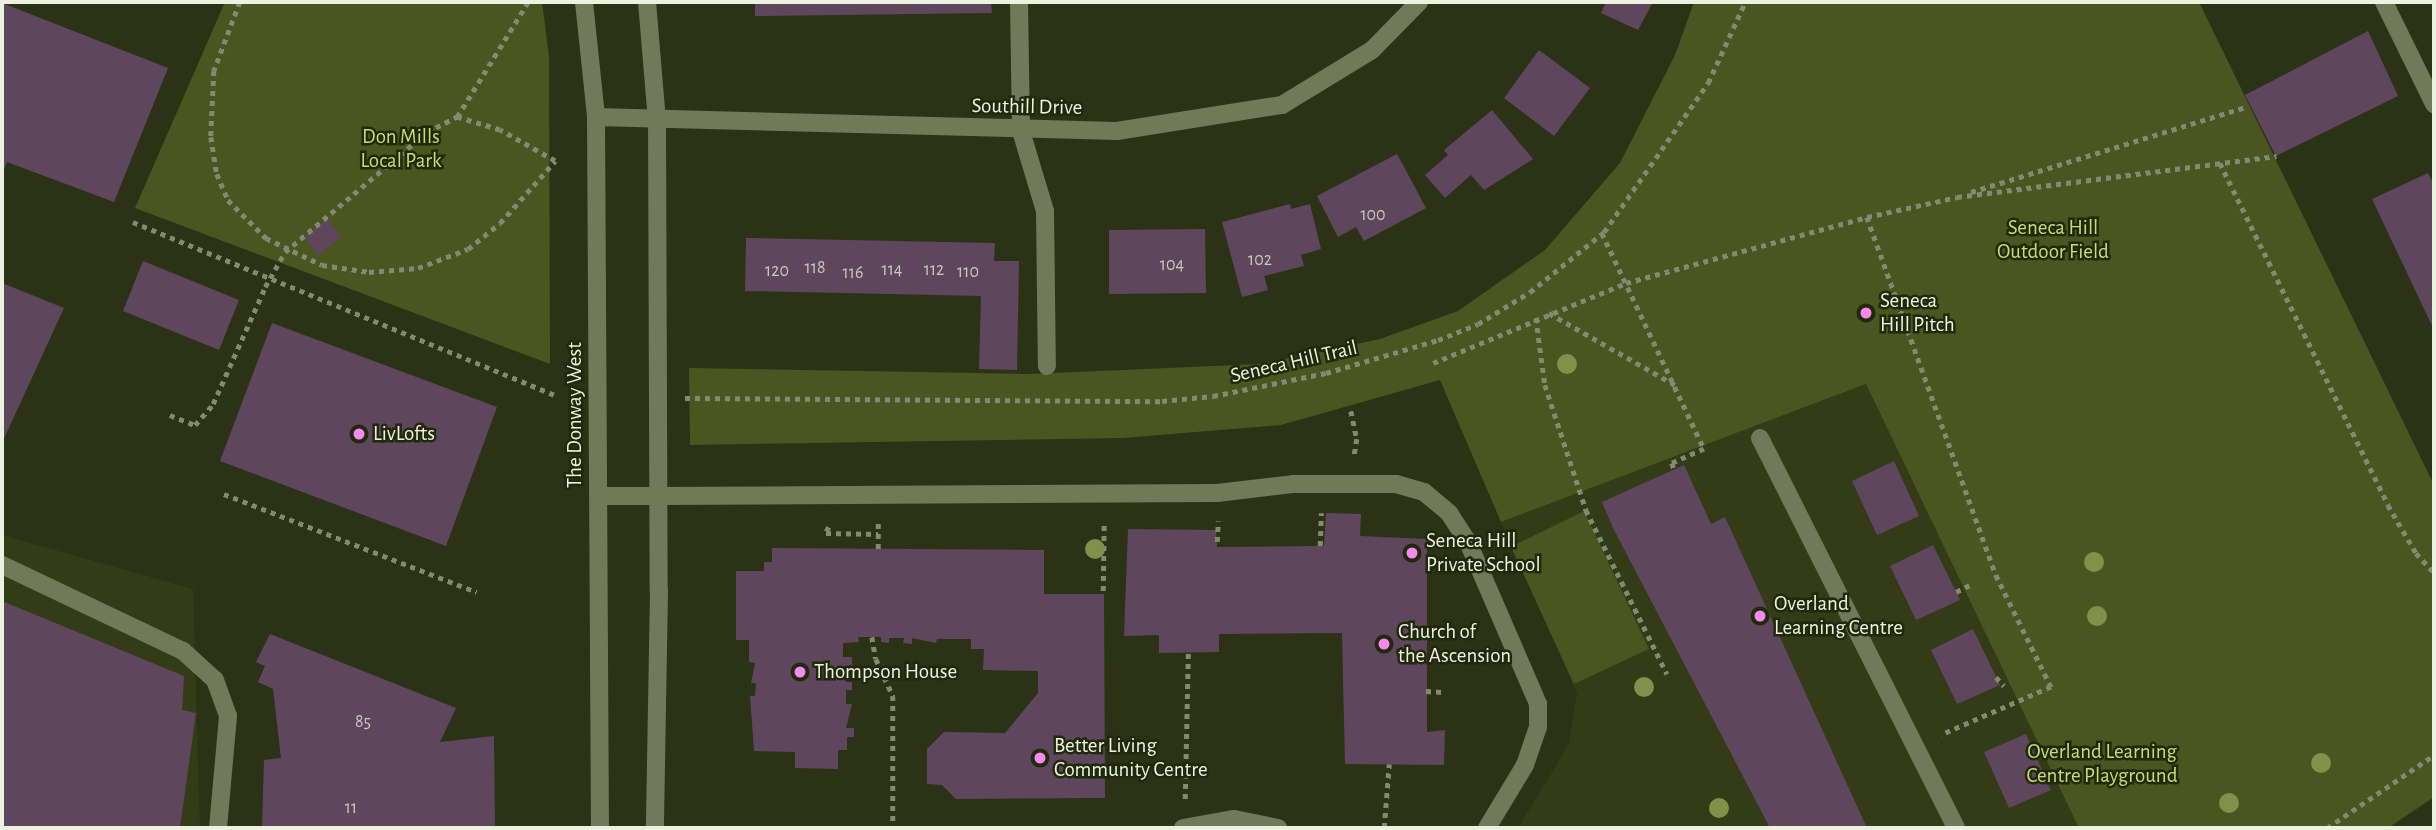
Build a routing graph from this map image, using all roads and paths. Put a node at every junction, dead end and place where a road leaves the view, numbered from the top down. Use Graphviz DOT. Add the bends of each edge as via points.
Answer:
graph roads {
  1 [pos="240,2"];
  2 [pos="528,2"];
  3 [pos="584,2"];
  4 [pos="647,2"];
  5 [pos="1019,2"];
  6 [pos="1419,2"];
  7 [pos="1745,2"];
  8 [pos="2384,2"];
  9 [pos="2434,104"];
  10 [pos="2246,107"];
  11 [pos="457,117"];
  12 [pos="596,117"];
  13 [pos="657,120"];
  14 [pos="1021,131"];
  15 [pos="2276,156"];
  16 [pos="2220,163"];
  17 [pos="1957,197"];
  18 [pos="1867,217"];
  19 [pos="133,222"];
  20 [pos="1602,233"];
  21 [pos="288,250"];
  22 [pos="270,278"];
  23 [pos="1626,283"];
  24 [pos="1549,313"];
  25 [pos="1536,318"];
  26 [pos="1433,363"];
  27 [pos="1047,366"];
  28 [pos="1676,386"];
  29 [pos="554,395"];
  30 [pos="683,398"];
  31 [pos="170,415"];
  32 [pos="1760,438"];
  33 [pos="1674,469"];
  34 [pos="1104,493"];
  35 [pos="225,494"];
  36 [pos="598,496"];
  37 [pos="657,496"];
  38 [pos="878,519"];
  39 [pos="865,521"];
  40 [pos="839,525"];
  41 [pos="1219,525"];
  42 [pos="1217,542"];
  43 [pos="878,549"];
  44 [pos="2,565"];
  45 [pos="2434,572"];
  46 [pos="1970,585"];
  47 [pos="1103,591"];
  48 [pos="477,592"];
  49 [pos="1956,592"];
  50 [pos="872,637"];
  51 [pos="1188,652"];
  52 [pos="1667,674"];
  53 [pos="1996,677"];
  54 [pos="2004,686"];
  55 [pos="1426,691"];
  56 [pos="1443,691"];
  57 [pos="1962,726"];
  58 [pos="2434,755"];
  59 [pos="1389,764"];
  60 [pos="218,828"];
  61 [pos="600,828"];
  62 [pos="655,828"];
  63 [pos="893,828"];
  64 [pos="1183,828"];
  65 [pos="1278,828"];
  66 [pos="1384,828"];
  67 [pos="1487,828"];
  68 [pos="1956,828"];
  69 [pos="2327,828"];
  1 -- 21 [label="path" via="211,84 214,161 221,188 239,216 254,231"];
  2 -- 11 [label="path"];
  3 -- 12 [label="street, The Donway West"];
  4 -- 13 [label="street"];
  5 -- 14 [label="street"];
  6 -- 14 [label="street, Southill Drive" via="1372,50 1282,105 1117,131"];
  7 -- 20 [label="path, Seneca Hill Trail" via="1708,83"];
  8 -- 9 [label="street"];
  10 -- 17 [label="path"];
  11 -- 21 [label="path" via="427,132"];
  11 -- 21 [label="path" via="500,130 555,161 486,236 450,257 400,270 340,269"];
  12 -- 13 [label="street, Southill Drive"];
  12 -- 36 [label="street, The Donway West"];
  13 -- 14 [label="street, Southill Drive"];
  13 -- 37 [label="street"];
  14 -- 27 [label="street" via="1045,211"];
  15 -- 16 [label="path"];
  16 -- 17 [label="path"];
  16 -- 45 [label="path" via="2388,505 2416,553"];
  17 -- 18 [label="path"];
  18 -- 23 [label="path"];
  18 -- 57 [label="path" via="1997,575 2051,687"];
  19 -- 22 [label="path"];
  20 -- 23 [label="path"];
  20 -- 30 [label="path, Seneca Hill Trail" via="1539,287 1468,328 1358,366 1242,391 1126,402"];
  21 -- 22 [label="path"];
  22 -- 29 [label="path"];
  22 -- 31 [label="path" via="214,404 195,425"];
  23 -- 24 [label="path"];
  23 -- 28 [label="path"];
  24 -- 25 [label="path"];
  24 -- 28 [label="path"];
  25 -- 26 [label="path"];
  25 -- 52 [label="path" via="1545,385 1586,510"];
  28 -- 33 [label="path" via="1704,449 1672,463"];
  32 -- 68 [label="street"];
  34 -- 37 [label="street"];
  34 -- 47 [label="path"];
  34 -- 67 [label="street" via="1396,484 1438,500 1468,542 1538,704 1538,727 1525,765"];
  35 -- 48 [label="path"];
  36 -- 37 [label="street"];
  36 -- 61 [label="street, The Donway West"];
  37 -- 62 [label="street"];
  38 -- 39 [label="path"];
  40 -- 43 [label="path" via="826,527 826,533 878,532"];
  41 -- 42 [label="path"];
  44 -- 60 [label="street" via="183,651 215,680 228,716"];
  46 -- 49 [label="path"];
  50 -- 63 [label="path" via="894,701"];
  51 -- 64 [label="path"];
  53 -- 54 [label="path"];
  55 -- 56 [label="path"];
  58 -- 69 [label="path"];
  59 -- 66 [label="path"];
  64 -- 65 [label="street" via="1234,819"];
}
